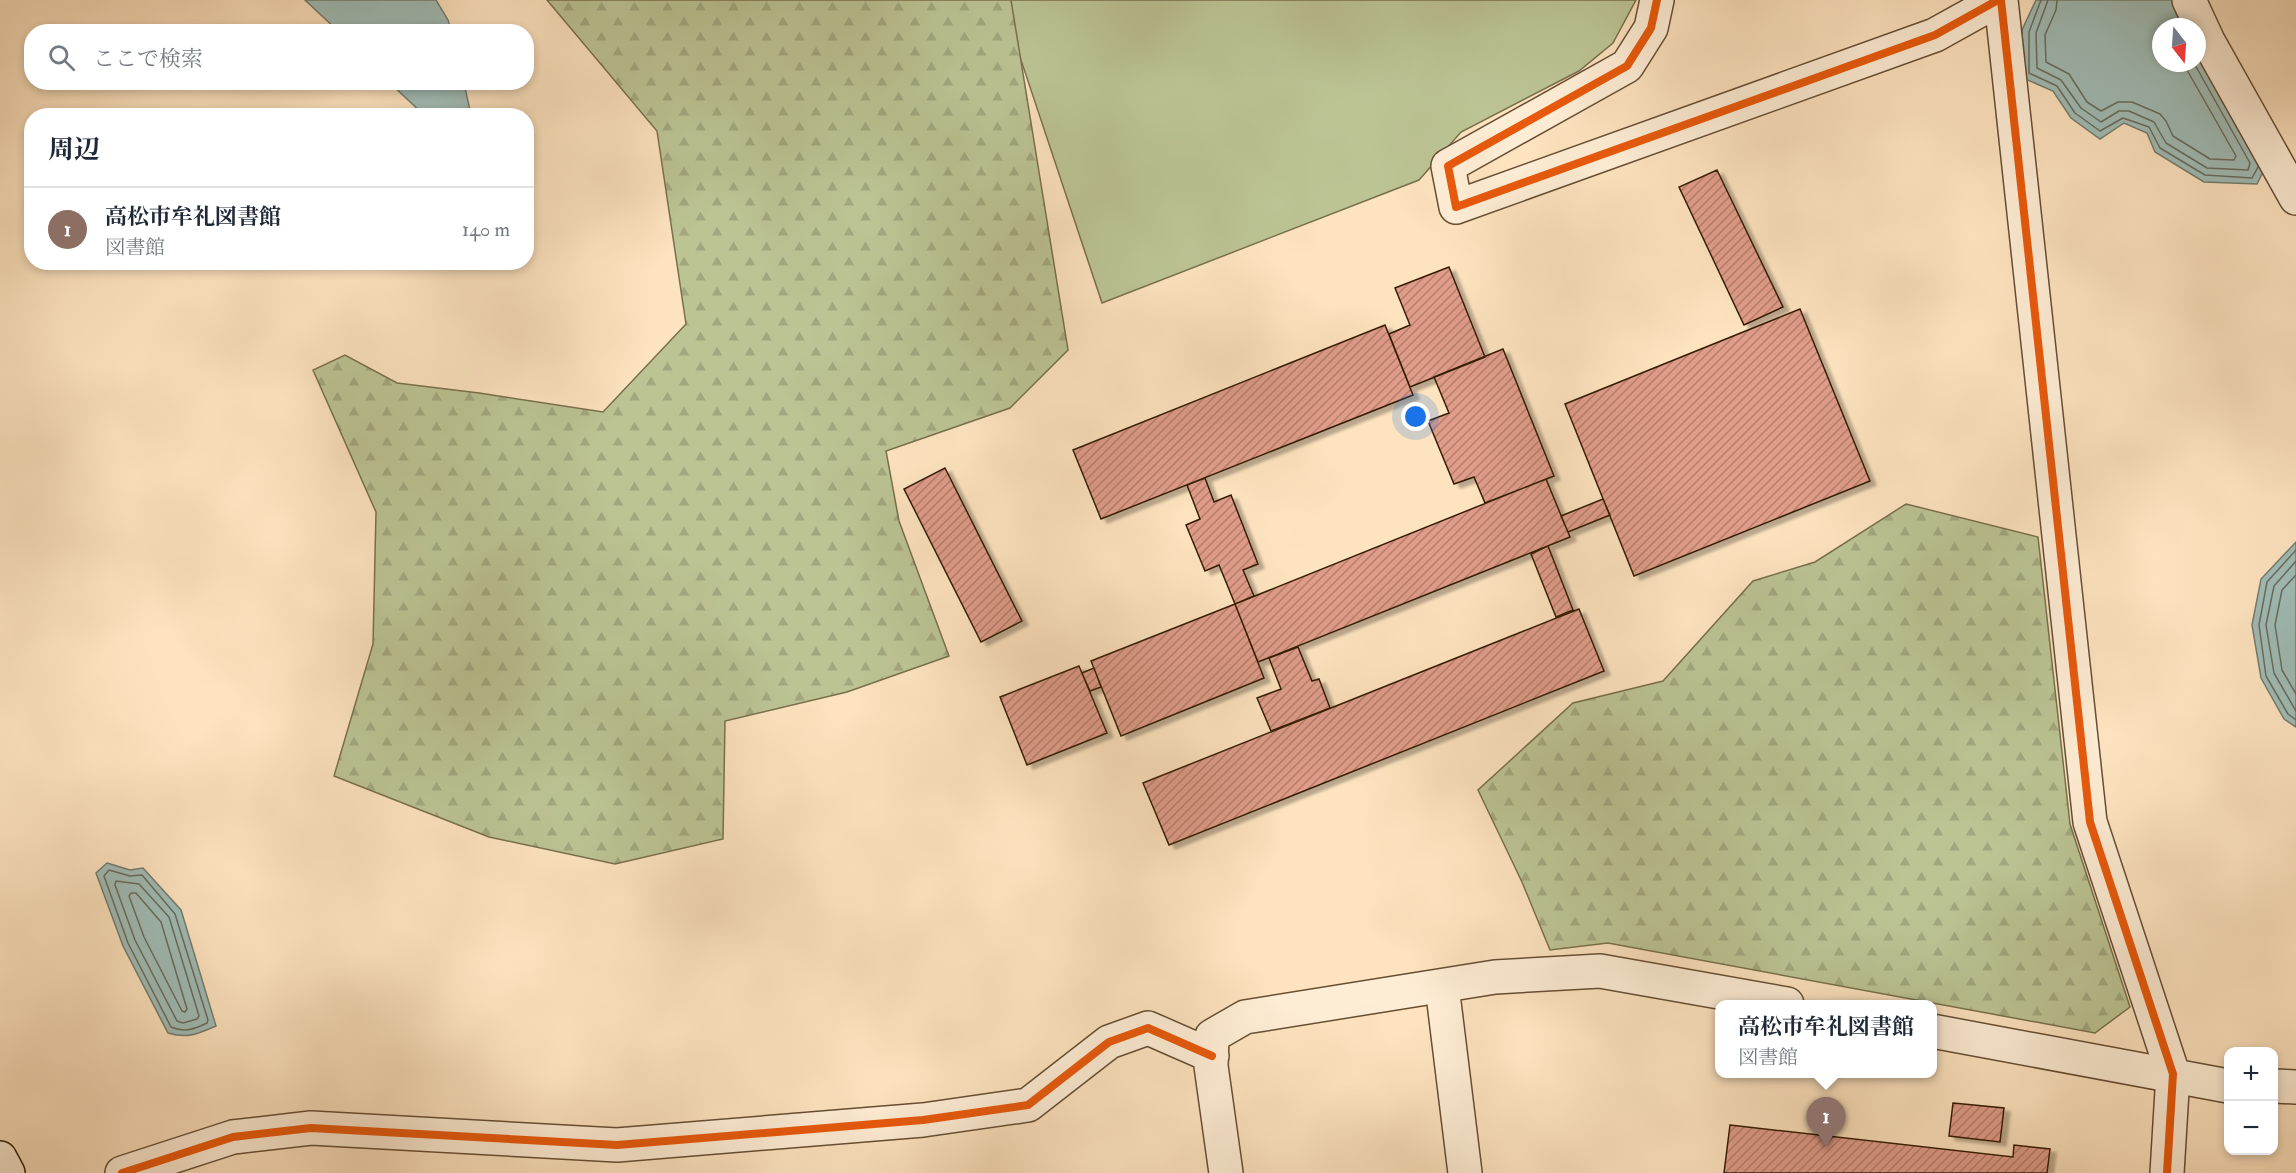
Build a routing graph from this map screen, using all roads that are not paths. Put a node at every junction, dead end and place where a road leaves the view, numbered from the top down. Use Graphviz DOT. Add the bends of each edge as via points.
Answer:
graph roads {
  1 [pos="1657,0"];
  2 [pos="2000,0"];
  3 [pos="2188,0"];
  4 [pos="2296,198"];
  5 [pos="1442,986"];
  6 [pos="1760,1000"];
  7 [pos="1937,1032"];
  8 [pos="1212,1056"];
  9 [pos="2173,1074"];
  10 [pos="2224,1085"];
  11 [pos="2278,1086"];
  12 [pos="2296,1087"];
  13 [pos="0,1158"];
  14 [pos="8,1173"];
  15 [pos="122,1173"];
  16 [pos="1226,1173"];
  17 [pos="1465,1173"];
  18 [pos="2167,1173"];
  1 -- 2 [label="street" via="1651,28 1627,66 1448,166 1456,207 1935,35"];
  2 -- 9 [label="street" via="2090,822"];
  3 -- 4 [label="street"];
  5 -- 6 [label="street" via="1496,977 1600,971"];
  5 -- 8 [label="street" via="1245,1017 1212,1036"];
  5 -- 17 [label="street"];
  7 -- 9 [label="street"];
  8 -- 15 [label="street" via="1148,1028 1109,1042 1028,1105 923,1120 617,1145 311,1128 233,1137"];
  8 -- 16 [label="street"];
  9 -- 10 [label="street"];
  9 -- 18 [label="street"];
  11 -- 12 [label="street"];
  13 -- 14 [label="street"];
}
